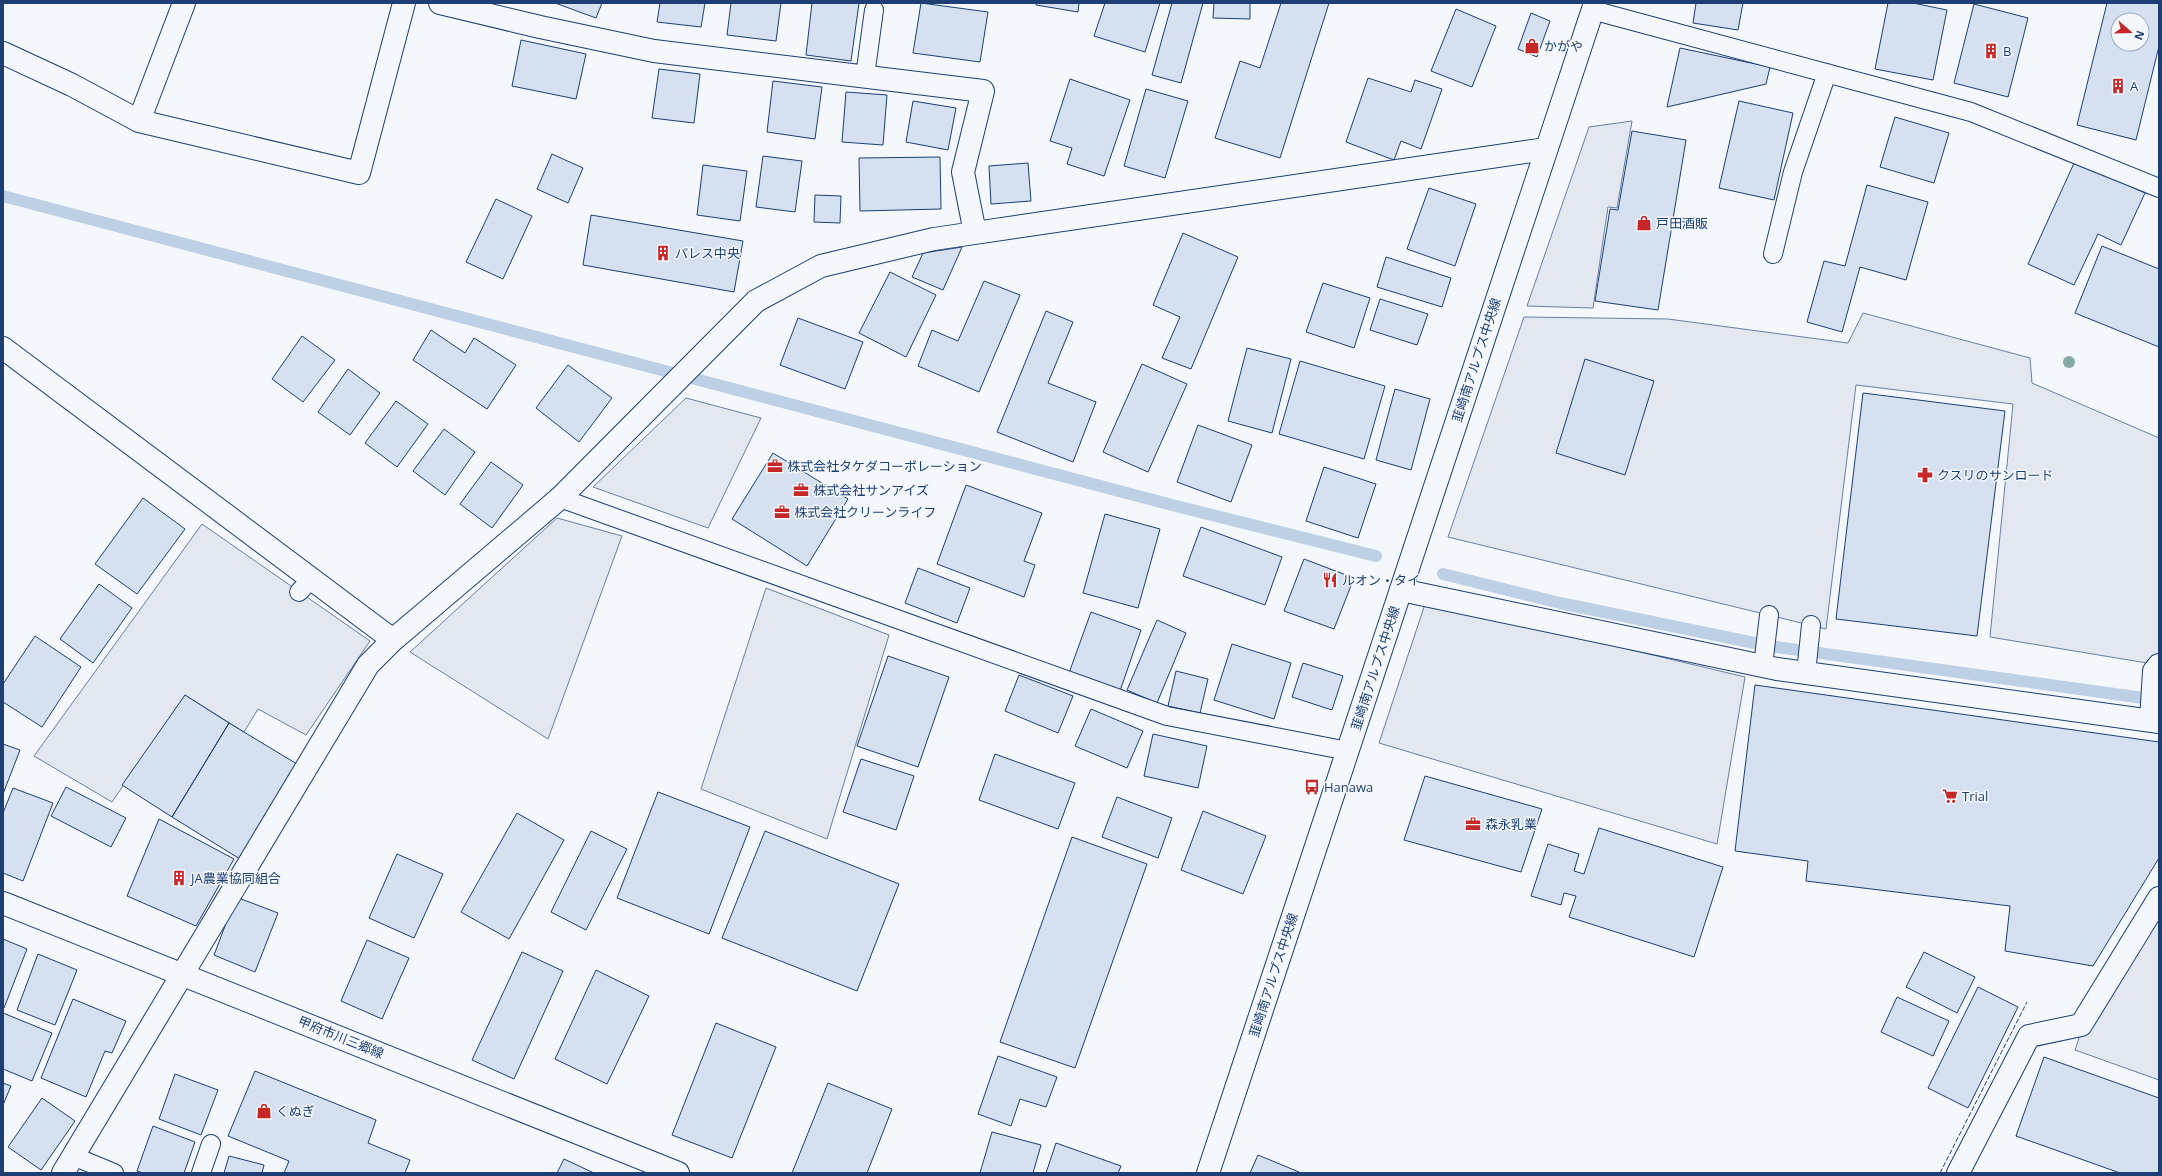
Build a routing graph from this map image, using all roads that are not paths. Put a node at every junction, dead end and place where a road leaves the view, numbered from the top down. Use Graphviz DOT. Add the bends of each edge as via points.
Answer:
graph roads {
  1 [pos="184,3"];
  2 [pos="404,3"];
  3 [pos="440,3"];
  4 [pos="1594,7"];
  5 [pos="874,10"];
  6 [pos="3,53"];
  7 [pos="1827,73"];
  8 [pos="865,76"];
  9 [pos="139,121"];
  10 [pos="1546,149"];
  11 [pos="2159,188"];
  12 [pos="975,233"];
  13 [pos="1773,254"];
  14 [pos="3,348"];
  15 [pos="560,498"];
  16 [pos="1401,590"];
  17 [pos="1769,615"];
  18 [pos="1811,625"];
  19 [pos="393,640"];
  20 [pos="1763,666"];
  21 [pos="1806,673"];
  22 [pos="2156,673"];
  23 [pos="2154,720"];
  24 [pos="1348,751"];
  25 [pos="2159,898"];
  26 [pos="3,903"];
  27 [pos="182,974"];
  28 [pos="211,1144"];
  29 [pos="68,1165"];
  30 [pos="114,1173"];
  31 [pos="201,1173"];
  32 [pos="678,1173"];
  33 [pos="1208,1173"];
  34 [pos="1958,1173"];
  1 -- 9 [label="street"];
  2 -- 9 [label="street" via="359,173"];
  3 -- 8 [label="street" via="654,51"];
  4 -- 7 [label="lane"];
  4 -- 10 [label="street, 韮崎南アルプス中央線"];
  5 -- 8 [label="lane"];
  6 -- 9 [label="street" via="72,85"];
  7 -- 11 [label="lane" via="1971,112"];
  7 -- 13 [label="lane" via="1793,172"];
  8 -- 12 [label="street" via="983,90 963,172"];
  10 -- 12 [label="street"];
  10 -- 16 [label="street, 韮崎南アルプス中央線"];
  12 -- 15 [label="street" via="934,239 821,266 756,301"];
  14 -- 19 [label="street" via="306,585"];
  15 -- 19 [label="street"];
  15 -- 24 [label="lane" via="1167,716"];
  16 -- 20 [label="street"];
  16 -- 24 [label="street, 韮崎南アルプス中央線"];
  17 -- 20 [label="lane"];
  18 -- 21 [label="lane"];
  19 -- 27 [label="street" via="368,665"];
  20 -- 21 [label="street"];
  21 -- 23 [label="street"];
  22 -- 23 [label="street"];
  24 -- 33 [label="street, 韮崎南アルプス中央線"];
  25 -- 34 [label="street" via="2081,1025 2029,1036"];
  26 -- 27 [label="street, 甲府市川三郷線"];
  27 -- 29 [label="street"];
  27 -- 32 [label="street, 甲府市川三郷線"];
  28 -- 31 [label="lane"];
  29 -- 30 [label="lane"];
}
